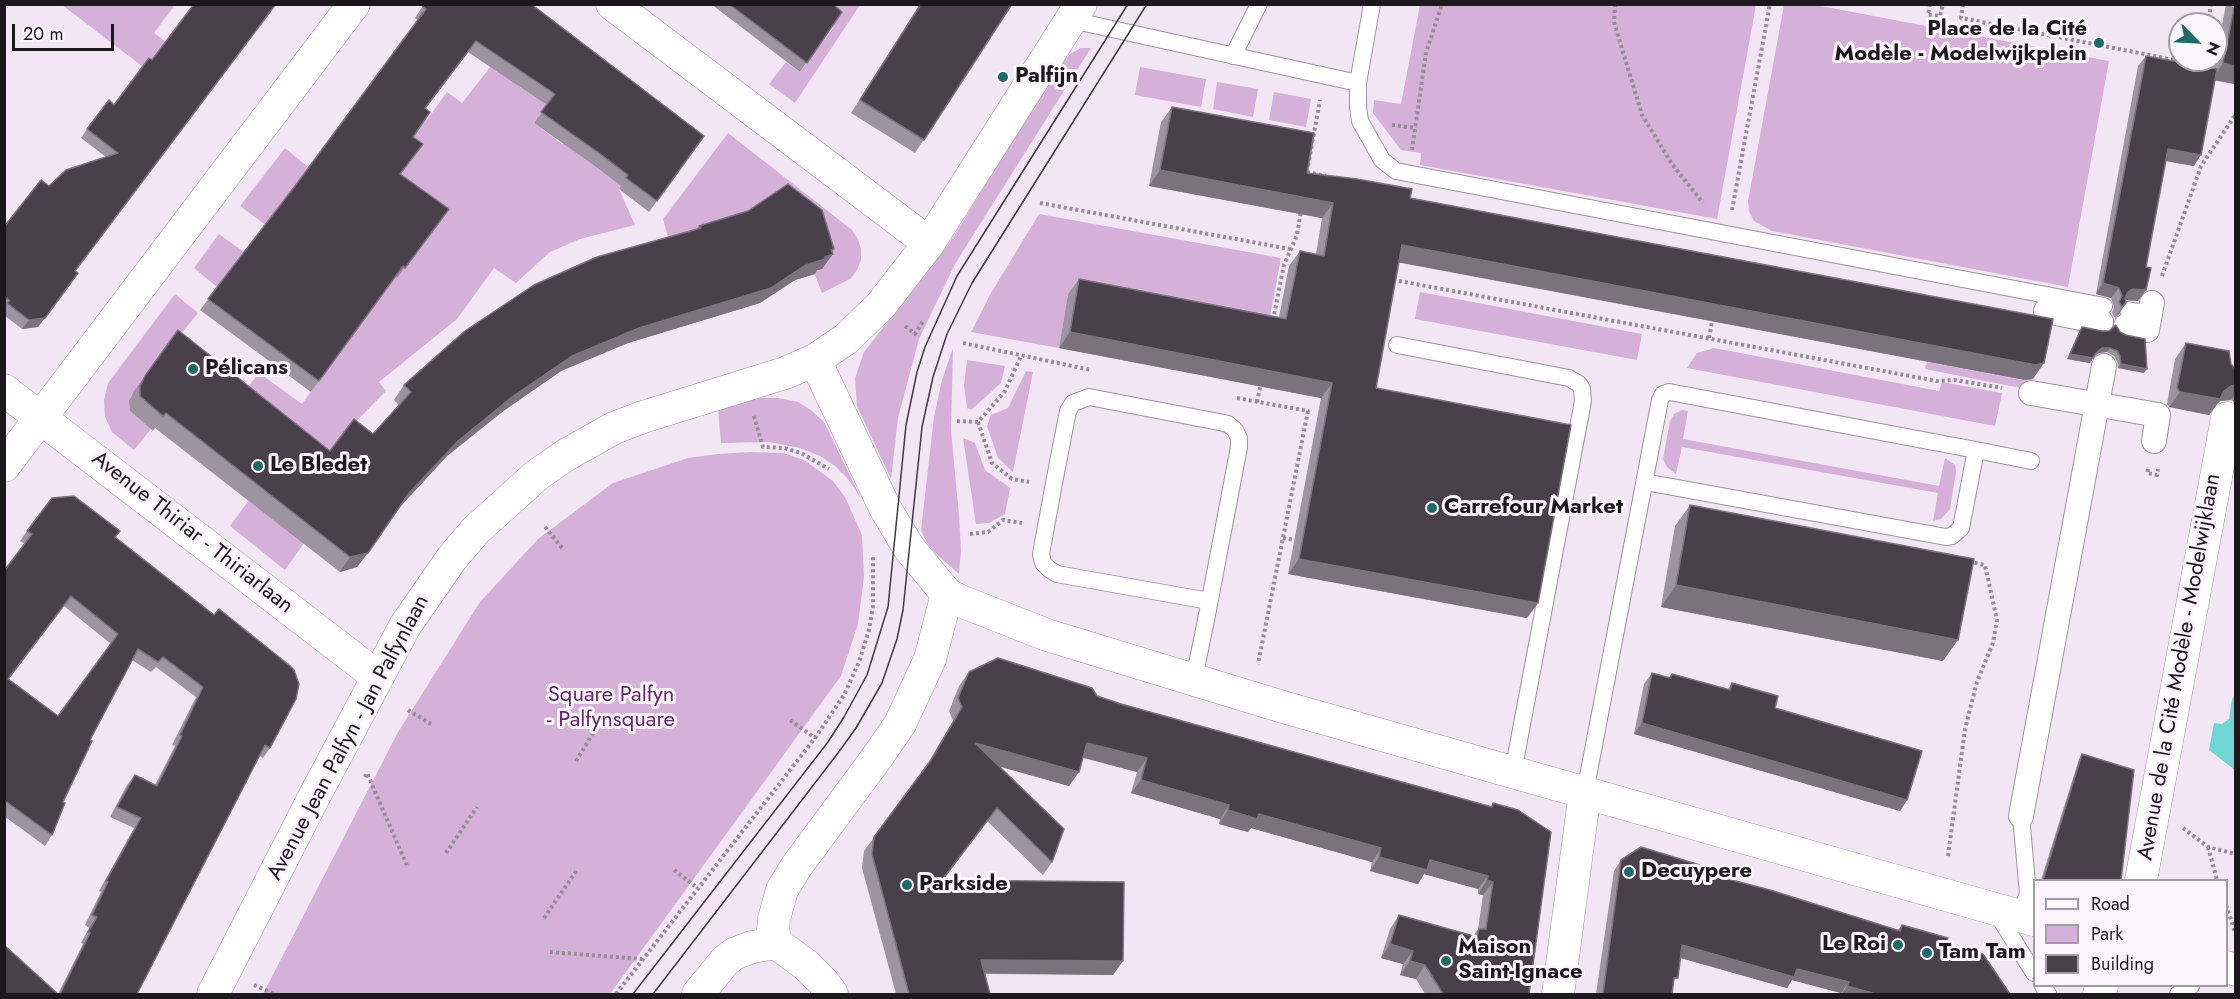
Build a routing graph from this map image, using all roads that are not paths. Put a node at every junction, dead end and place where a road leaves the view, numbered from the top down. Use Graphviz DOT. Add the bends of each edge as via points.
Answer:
graph roads {
  1 [pos="354,4"];
  2 [pos="612,4"];
  3 [pos="1259,4"];
  4 [pos="1372,4"];
  5 [pos="1076,12"];
  6 [pos="1233,56"];
  7 [pos="1358,83"];
  8 [pos="929,243"];
  9 [pos="2046,311"];
  10 [pos="2103,314"];
  11 [pos="1397,345"];
  12 [pos="815,360"];
  13 [pos="2104,366"];
  14 [pos="4,390"];
  15 [pos="2031,393"];
  16 [pos="2097,405"];
  17 [pos="41,418"];
  18 [pos="2226,418"];
  19 [pos="2154,441"];
  20 [pos="1976,450"];
  21 [pos="2031,461"];
  22 [pos="4,466"];
  23 [pos="1645,482"];
  24 [pos="947,594"];
  25 [pos="1209,601"];
  26 [pos="378,677"];
  27 [pos="1194,679"];
  28 [pos="1513,772"];
  29 [pos="1585,792"];
  30 [pos="2021,816"];
  31 [pos="2141,879"];
  32 [pos="2016,915"];
  33 [pos="776,943"];
  34 [pos="2033,970"];
  35 [pos="213,994"];
  36 [pos="698,994"];
  37 [pos="832,994"];
  38 [pos="1558,994"];
  1 -- 17 [label="street"];
  2 -- 8 [label="street"];
  3 -- 6 [label="lane"];
  4 -- 7 [label="lane"];
  5 -- 6 [label="lane"];
  5 -- 8 [label="street, Avenue Jean Palfyn - Jan Palfynlaan"];
  6 -- 7 [label="lane"];
  7 -- 10 [label="lane" via="1363,128 1382,160 1396,171 1728,234"];
  8 -- 12 [label="street, Avenue Jean Palfyn - Jan Palfynlaan" via="881,305 846,339"];
  9 -- 10 [label="street"];
  11 -- 28 [label="lane" via="1569,378 1582,389 1583,401"];
  12 -- 24 [label="street" via="885,508 909,548"];
  12 -- 26 [label="street, Avenue Jean Palfyn - Jan Palfynlaan" via="614,428 537,476 452,558 405,626"];
  13 -- 16 [label="street"];
  14 -- 17 [label="street, Avenue Thiriar - Thiriarlaan"];
  15 -- 16 [label="street"];
  16 -- 19 [label="street" via="2158,415"];
  16 -- 30 [label="street"];
  17 -- 22 [label="street"];
  17 -- 26 [label="street, Avenue Thiriar - Thiriarlaan"];
  18 -- 31 [label="street, Avenue de la Cité Modèle - Modelwijklaan"];
  20 -- 21 [label="lane"];
  20 -- 23 [label="lane" via="1960,528 1946,537"];
  20 -- 23 [label="lane" via="1669,392 1661,397"];
  23 -- 29 [label="lane"];
  24 -- 27 [label="street" via="1047,635"];
  24 -- 33 [label="street" via="930,660 900,724 782,890 774,920"];
  25 -- 25 [label="lane" via="1239,447 1235,430 1228,424 1089,397 1073,403 1068,411 1041,554 1043,562 1057,574"];
  25 -- 27 [label="lane"];
  26 -- 35 [label="street, Avenue Jean Palfyn - Jan Palfynlaan"];
  27 -- 28 [label="street"];
  28 -- 29 [label="street"];
  29 -- 32 [label="street"];
  29 -- 38 [label="street"];
  30 -- 32 [label="lane" via="2028,894"];
  32 -- 34 [label="lane"];
  33 -- 36 [label="street" via="734,954"];
  33 -- 37 [label="street" via="816,974"];
}
